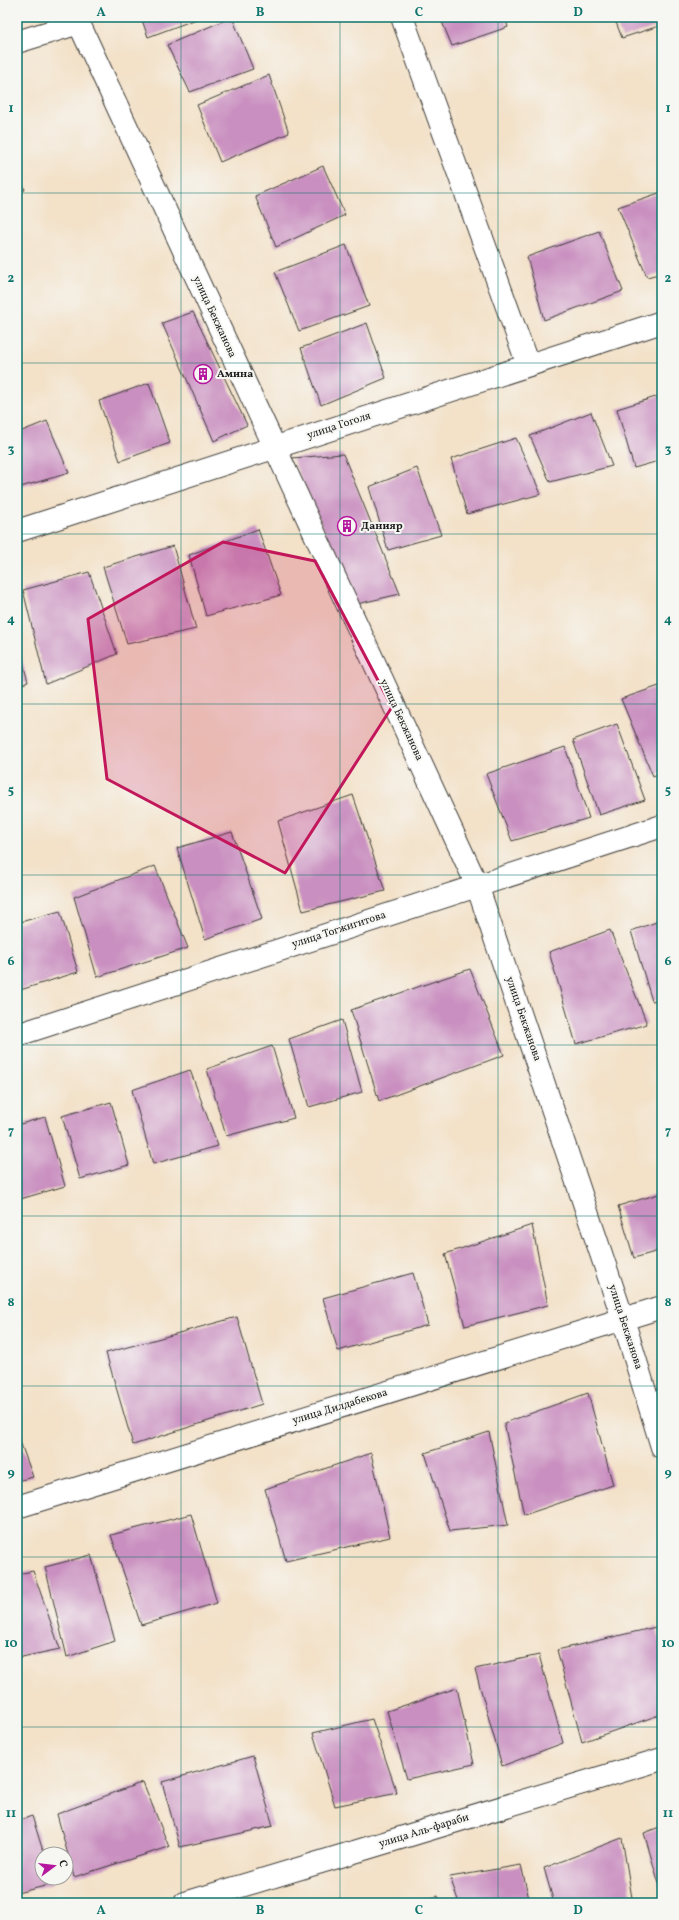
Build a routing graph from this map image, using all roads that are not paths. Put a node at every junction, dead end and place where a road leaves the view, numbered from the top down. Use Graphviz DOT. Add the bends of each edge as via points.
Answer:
graph roads {
  1 [pos="402,17"];
  2 [pos="78,20"];
  3 [pos="17,42"];
  4 [pos="662,322"];
  5 [pos="528,365"];
  6 [pos="275,447"];
  7 [pos="17,531"];
  8 [pos="662,826"];
  9 [pos="477,885"];
  10 [pos="17,1035"];
  11 [pos="662,1306"];
  12 [pos="623,1319"];
  13 [pos="662,1447"];
  14 [pos="17,1508"];
  15 [pos="662,1759"];
  16 [pos="185,1903"];
  1 -- 5 [label="street"];
  2 -- 3 [label="street"];
  2 -- 6 [label="street, улица Бекжанова"];
  4 -- 5 [label="street, улица Гоголя"];
  5 -- 6 [label="street, улица Гоголя"];
  6 -- 7 [label="street, улица Гоголя"];
  6 -- 9 [label="street, улица Бекжанова"];
  8 -- 9 [label="street, улица Тогжигитова"];
  9 -- 10 [label="street, улица Тогжигитова"];
  9 -- 12 [label="street, улица Бекжанова"];
  11 -- 12 [label="street, улица Дилдабекова"];
  12 -- 13 [label="street, улица Бекжанова"];
  12 -- 14 [label="street, улица Дилдабекова"];
  15 -- 16 [label="street, улица Аль-фараби"];
}
